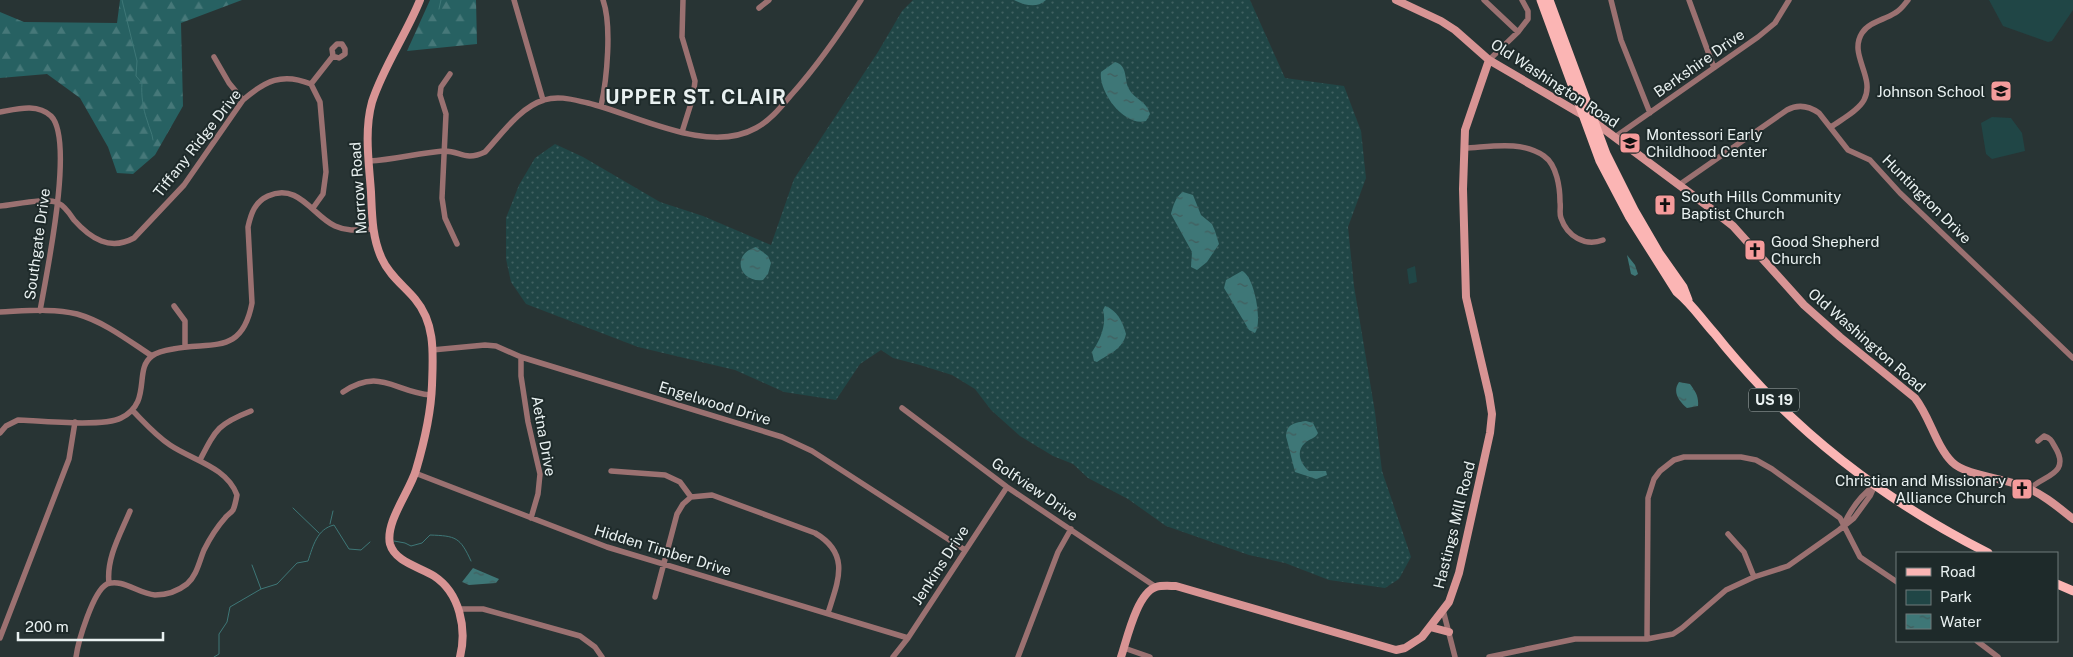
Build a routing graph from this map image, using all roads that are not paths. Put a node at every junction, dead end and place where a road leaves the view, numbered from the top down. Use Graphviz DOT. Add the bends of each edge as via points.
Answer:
graph roads {
  1 [pos="420,0"];
  2 [pos="514,0"];
  3 [pos="602,0"];
  4 [pos="683,0"];
  5 [pos="769,0"];
  6 [pos="861,0"];
  7 [pos="1396,0"];
  8 [pos="1484,0"];
  9 [pos="1522,0"];
  10 [pos="1541,0"];
  11 [pos="1549,0"];
  12 [pos="1611,0"];
  13 [pos="1689,0"];
  14 [pos="1789,0"];
  15 [pos="1908,0"];
  16 [pos="759,8"];
  17 [pos="1518,32"];
  18 [pos="333,56"];
  19 [pos="214,57"];
  20 [pos="1490,60"];
  21 [pos="1714,68"];
  22 [pos="450,74"];
  23 [pos="311,84"];
  24 [pos="242,100"];
  25 [pos="543,100"];
  26 [pos="602,106"];
  27 [pos="0,112"];
  28 [pos="1650,113"];
  29 [pos="1581,114"];
  30 [pos="1593,121"];
  31 [pos="1832,127"];
  32 [pos="682,132"];
  33 [pos="1615,137"];
  34 [pos="1464,148"];
  35 [pos="445,151"];
  36 [pos="369,161"];
  37 [pos="1679,186"];
  38 [pos="58,203"];
  39 [pos="0,206"];
  40 [pos="313,208"];
  41 [pos="373,229"];
  42 [pos="1603,240"];
  43 [pos="457,244"];
  44 [pos="1688,300"];
  45 [pos="174,306"];
  46 [pos="40,311"];
  47 [pos="0,312"];
  48 [pos="185,346"];
  49 [pos="432,350"];
  50 [pos="152,356"];
  51 [pos="521,357"];
  52 [pos="2073,358"];
  53 [pos="344,392"];
  54 [pos="431,394"];
  55 [pos="902,408"];
  56 [pos="132,410"];
  57 [pos="251,411"];
  58 [pos="74,422"];
  59 [pos="0,433"];
  60 [pos="2038,441"];
  61 [pos="200,460"];
  62 [pos="611,471"];
  63 [pos="415,473"];
  64 [pos="1874,485"];
  65 [pos="1007,487"];
  66 [pos="2030,489"];
  67 [pos="691,497"];
  68 [pos="130,510"];
  69 [pos="531,518"];
  70 [pos="2073,519"];
  71 [pos="1843,526"];
  72 [pos="1071,529"];
  73 [pos="1728,534"];
  74 [pos="965,550"];
  75 [pos="1986,552"];
  76 [pos="663,565"];
  77 [pos="1754,577"];
  78 [pos="1896,581"];
  79 [pos="109,583"];
  80 [pos="2058,584"];
  81 [pos="1156,587"];
  82 [pos="2073,591"];
  83 [pos="655,597"];
  84 [pos="459,609"];
  85 [pos="1443,610"];
  86 [pos="828,613"];
  87 [pos="1430,628"];
  88 [pos="1449,632"];
  89 [pos="0,638"];
  90 [pos="908,638"];
  91 [pos="1647,639"];
  92 [pos="1978,642"];
  93 [pos="1124,648"];
  94 [pos="76,657"];
  95 [pos="460,657"];
  96 [pos="602,657"];
  97 [pos="894,657"];
  98 [pos="1018,657"];
  99 [pos="1121,657"];
  100 [pos="1150,657"];
  101 [pos="1456,657"];
  102 [pos="1489,657"];
  103 [pos="1998,657"];
  1 -- 36 [label="street, Morrow Road" via="372,102"];
  2 -- 25 [label="street"];
  3 -- 26 [label="street" via="608,23"];
  4 -- 32 [label="street" via="682,37 696,81"];
  5 -- 16 [label="street"];
  6 -- 32 [label="street" via="828,52 772,116 735,136 708,138"];
  7 -- 20 [label="street, Old Washington Road" via="1441,21"];
  8 -- 17 [label="street"];
  9 -- 17 [label="street" via="1528,19"];
  10 -- 29 [label="main road, US 19"];
  11 -- 30 [label="main road, US 19"];
  12 -- 28 [label="street" via="1621,40"];
  13 -- 21 [label="street"];
  14 -- 21 [label="street, Berkshire Drive" via="1775,23"];
  15 -- 31 [label="street" via="1896,13 1867,26 1862,33 1858,56 1866,74 1864,100"];
  17 -- 20 [label="street"];
  18 -- 23 [label="street"];
  19 -- 24 [label="street"];
  20 -- 29 [label="street, Old Washington Road"];
  20 -- 34 [label="street, Hastings Mill Road" via="1468,118"];
  21 -- 28 [label="street, Berkshire Drive"];
  22 -- 35 [label="street" via="441,87 440,95 446,114"];
  23 -- 24 [label="street, Tiffany Ridge Drive" via="300,79 282,78"];
  23 -- 40 [label="street" via="320,102 326,172 323,194"];
  24 -- 38 [label="street, Tiffany Ridge Drive" via="184,185 134,238 116,244 98,241 82,230"];
  25 -- 26 [label="street" via="568,98"];
  25 -- 35 [label="street" via="528,108 485,152 465,157"];
  26 -- 32 [label="street"];
  27 -- 38 [label="street, Southgate Drive" via="32,108 52,118 59,135"];
  28 -- 33 [label="street, Berkshire Drive"];
  29 -- 30 [label="street, Old Washington Road"];
  29 -- 44 [label="main road, US 19" via="1628,216 1677,292"];
  30 -- 33 [label="street, Old Washington Road"];
  30 -- 44 [label="main road, US 19" via="1634,210"];
  31 -- 37 [label="street, Huntington Drive" via="1813,108 1792,107"];
  31 -- 52 [label="street, Huntington Drive" via="1848,150 1870,160 1900,193"];
  33 -- 37 [label="street, Old Washington Road"];
  34 -- 42 [label="street" via="1515,146 1545,157 1556,174 1560,216 1565,227 1584,242 1594,244"];
  34 -- 85 [label="street, Hastings Mill Road" via="1466,297 1492,414 1459,573"];
  35 -- 36 [label="street"];
  35 -- 43 [label="street" via="443,208"];
  36 -- 41 [label="street, Morrow Road"];
  37 -- 66 [label="street, Old Washington Road" via="1733,226 1804,305 1916,398 1946,454 1956,465"];
  38 -- 39 [label="street"];
  38 -- 46 [label="street, Southgate Drive"];
  40 -- 41 [label="street" via="332,225 351,232"];
  40 -- 48 [label="street" via="286,193 272,194 254,207 248,227 252,295 247,322 226,343"];
  41 -- 49 [label="street, Morrow Road" via="382,260 424,311 432,335"];
  44 -- 64 [label="main road, US 19" via="1776,402"];
  45 -- 48 [label="street" via="185,321"];
  46 -- 47 [label="street"];
  46 -- 50 [label="street" via="79,315 112,329"];
  48 -- 50 [label="street"];
  49 -- 51 [label="street, Engelwood Drive" via="485,345 496,346"];
  49 -- 54 [label="street, Morrow Road"];
  50 -- 56 [label="street" via="146,363 141,396"];
  51 -- 69 [label="street, Aetna Drive" via="528,422 540,474"];
  51 -- 74 [label="street, Engelwood Drive" via="782,437 812,451"];
  53 -- 54 [label="street" via="358,382 376,380"];
  54 -- 63 [label="street, Morrow Road" via="429,417"];
  55 -- 65 [label="street, Golfview Drive"];
  56 -- 58 [label="street" via="122,418 106,422"];
  56 -- 61 [label="street" via="171,446"];
  57 -- 61 [label="street" via="222,424"];
  58 -- 59 [label="street" via="18,420"];
  58 -- 89 [label="street" via="69,459"];
  60 -- 66 [label="street" via="2044,436 2052,440 2058,452 2059,465 2054,474"];
  61 -- 79 [label="street" via="230,480 237,495 233,510 205,549 193,577 168,594 155,595 124,584"];
  62 -- 67 [label="street" via="665,475 680,482"];
  63 -- 69 [label="street, Hidden Timber Drive"];
  63 -- 84 [label="street, Morrow Road" via="393,521 389,537 392,550 443,583"];
  64 -- 71 [label="street" via="1848,514"];
  64 -- 75 [label="main road, US 19" via="1930,522"];
  65 -- 72 [label="street, Golfview Drive"];
  65 -- 74 [label="street, Jenkins Drive"];
  66 -- 70 [label="street, Old Washington Road"];
  67 -- 76 [label="street" via="678,514"];
  67 -- 86 [label="street" via="712,496 816,532 827,539 840,567"];
  68 -- 79 [label="street" via="110,560"];
  69 -- 76 [label="street, Hidden Timber Drive"];
  71 -- 77 [label="street" via="1788,566"];
  71 -- 78 [label="street" via="1860,557"];
  71 -- 91 [label="street" via="1840,518 1772,468 1756,460 1732,457 1674,460 1654,479 1648,498"];
  72 -- 81 [label="street, Golfview Drive"];
  72 -- 98 [label="street" via="1058,552"];
  73 -- 77 [label="street" via="1744,552"];
  74 -- 90 [label="street, Jenkins Drive"];
  76 -- 83 [label="street"];
  76 -- 86 [label="street, Hidden Timber Drive"];
  77 -- 91 [label="street" via="1726,590 1678,631"];
  79 -- 94 [label="street" via="97,596"];
  80 -- 82 [label="main road"];
  81 -- 87 [label="street, Hastings Mill Road" via="1176,586 1387,649 1405,648"];
  81 -- 93 [label="street" via="1141,602"];
  84 -- 95 [label="street, Morrow Road" via="463,634"];
  84 -- 96 [label="street" via="483,609 580,636"];
  85 -- 87 [label="street, Hastings Mill Road"];
  85 -- 88 [label="street"];
  86 -- 90 [label="street, Hidden Timber Drive"];
  87 -- 88 [label="street"];
  88 -- 101 [label="street"];
  90 -- 97 [label="street, Jenkins Drive"];
  91 -- 102 [label="street" via="1575,639"];
  92 -- 103 [label="street"];
  93 -- 99 [label="street"];
  93 -- 100 [label="street"];
}
